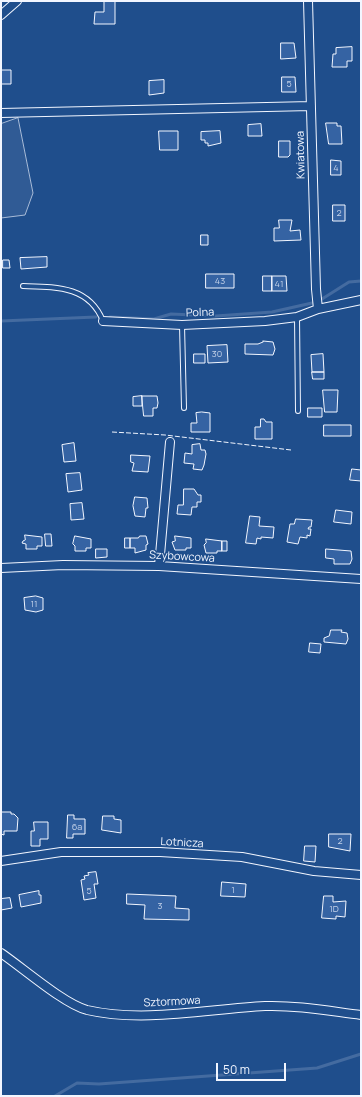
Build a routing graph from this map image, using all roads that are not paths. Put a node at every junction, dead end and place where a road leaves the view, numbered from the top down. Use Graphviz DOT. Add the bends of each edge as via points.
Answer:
graph roads {
  1 [pos="17,1"];
  2 [pos="308,1"];
  3 [pos="1,15"];
  4 [pos="311,106"];
  5 [pos="1,113"];
  6 [pos="23,286"];
  7 [pos="361,300"];
  8 [pos="318,309"];
  9 [pos="297,317"];
  10 [pos="103,321"];
  11 [pos="182,325"];
  12 [pos="184,408"];
  13 [pos="298,410"];
  14 [pos="170,442"];
  15 [pos="159,566"];
  16 [pos="1,568"];
  17 [pos="361,579"];
  18 [pos="1,860"];
  19 [pos="361,875"];
  20 [pos="1,953"];
  21 [pos="361,1015"];
  1 -- 3 [label="street"];
  2 -- 4 [label="street, Kwiatowa"];
  4 -- 5 [label="street"];
  4 -- 8 [label="street, Kwiatowa"];
  6 -- 10 [label="lane" via="68,289 98,308"];
  7 -- 8 [label="street, Polna"];
  8 -- 9 [label="street, Polna"];
  9 -- 11 [label="street, Polna"];
  9 -- 13 [label="lane"];
  10 -- 11 [label="street, Polna"];
  11 -- 12 [label="lane"];
  14 -- 15 [label="street"];
  15 -- 16 [label="street, Szybowcowa" via="63,565"];
  15 -- 17 [label="street, Szybowcowa"];
  18 -- 19 [label="street, Lotnicza" via="61,852 160,852 242,857 314,871"];
  20 -- 21 [label="street, Sztormowa" via="65,999 86,1010 115,1014 160,1015 266,1006"];
}
